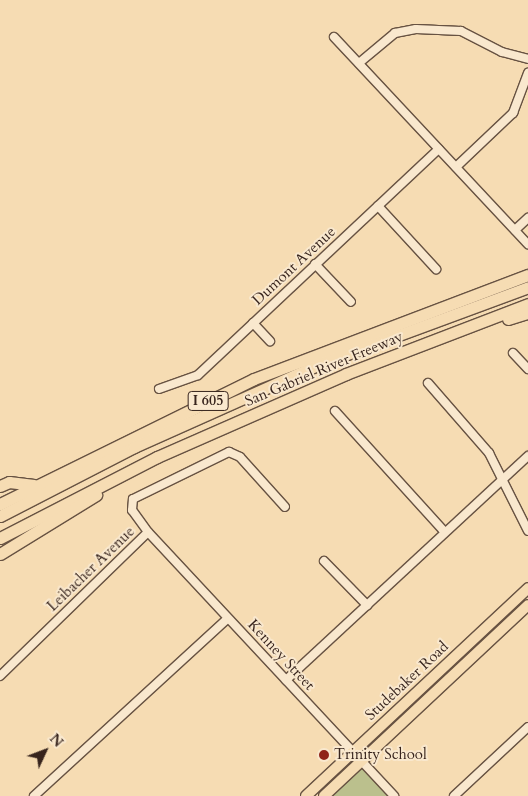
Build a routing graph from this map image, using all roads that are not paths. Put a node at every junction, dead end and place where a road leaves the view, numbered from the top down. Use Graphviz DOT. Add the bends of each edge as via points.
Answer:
graph roads {
  1 [pos="334,37"];
  2 [pos="528,59"];
  3 [pos="359,63"];
  4 [pos="528,73"];
  5 [pos="438,149"];
  6 [pos="456,167"];
  7 [pos="378,206"];
  8 [pos="528,218"];
  9 [pos="515,230"];
  10 [pos="528,244"];
  11 [pos="315,264"];
  12 [pos="436,269"];
  13 [pos="527,284"];
  14 [pos="351,302"];
  15 [pos="528,304"];
  16 [pos="528,313"];
  17 [pos="253,323"];
  18 [pos="439,339"];
  19 [pos="270,341"];
  20 [pos="513,353"];
  21 [pos="528,369"];
  22 [pos="428,383"];
  23 [pos="159,389"];
  24 [pos="335,411"];
  25 [pos="528,456"];
  26 [pos="156,457"];
  27 [pos="501,481"];
  28 [pos="34,485"];
  29 [pos="0,486"];
  30 [pos="0,504"];
  31 [pos="285,507"];
  32 [pos="0,516"];
  33 [pos="0,522"];
  34 [pos="444,531"];
  35 [pos="528,531"];
  36 [pos="148,532"];
  37 [pos="0,538"];
  38 [pos="0,554"];
  39 [pos="324,561"];
  40 [pos="528,588"];
  41 [pos="367,605"];
  42 [pos="528,605"];
  43 [pos="228,618"];
  44 [pos="0,676"];
  45 [pos="286,680"];
  46 [pos="528,727"];
  47 [pos="353,752"];
  48 [pos="361,761"];
  49 [pos="34,796"];
  50 [pos="306,796"];
  51 [pos="324,796"];
  52 [pos="394,796"];
  53 [pos="454,796"];
  1 -- 3 [label="street"];
  2 -- 3 [label="street" via="502,52 461,32 416,29 395,33"];
  3 -- 5 [label="street"];
  4 -- 6 [label="street" via="513,113"];
  5 -- 6 [label="street"];
  5 -- 7 [label="street, Dumont Avenue"];
  6 -- 9 [label="street"];
  7 -- 11 [label="street, Dumont Avenue"];
  7 -- 12 [label="street"];
  8 -- 9 [label="street"];
  9 -- 10 [label="street"];
  11 -- 14 [label="street"];
  11 -- 17 [label="street, Dumont Avenue"];
  13 -- 28 [label="highway, San Gabriel River Freeway / I 605" via="254,379"];
  13 -- 32 [label="highway" via="297,374 134,447"];
  13 -- 33 [label="highway" via="227,409"];
  15 -- 18 [label="highway, San Gabriel River Freeway / I 605"];
  16 -- 18 [label="highway"];
  17 -- 19 [label="street"];
  17 -- 23 [label="street, Dumont Avenue" via="198,375"];
  18 -- 26 [label="highway, San Gabriel River Freeway / I 605" via="346,374"];
  20 -- 21 [label="street"];
  22 -- 27 [label="street" via="489,453"];
  24 -- 34 [label="street"];
  25 -- 27 [label="street"];
  26 -- 37 [label="highway, San Gabriel River Freeway / I 605"];
  26 -- 38 [label="highway"];
  27 -- 34 [label="street"];
  27 -- 35 [label="street"];
  28 -- 29 [label="highway" via="9,482"];
  28 -- 30 [label="highway, San Gabriel River Freeway / I 605"];
  31 -- 36 [label="street, Leibacher Avenue" via="240,457 229,452 133,500 132,510"];
  34 -- 41 [label="street"];
  36 -- 43 [label="street, Kenney Street"];
  36 -- 44 [label="street, Leibacher Avenue"];
  39 -- 41 [label="street"];
  40 -- 47 [label="main road, Studebaker Road"];
  41 -- 45 [label="street"];
  42 -- 48 [label="main road, Studebaker Road"];
  43 -- 45 [label="street, Kenney Street"];
  43 -- 49 [label="street"];
  45 -- 47 [label="street, Kenney Street"];
  46 -- 53 [label="street"];
  47 -- 48 [label="street, Kenney Street"];
  47 -- 50 [label="main road, Studebaker Road"];
  48 -- 51 [label="main road, Studebaker Road"];
  48 -- 52 [label="street, Kenney Street"];
}
